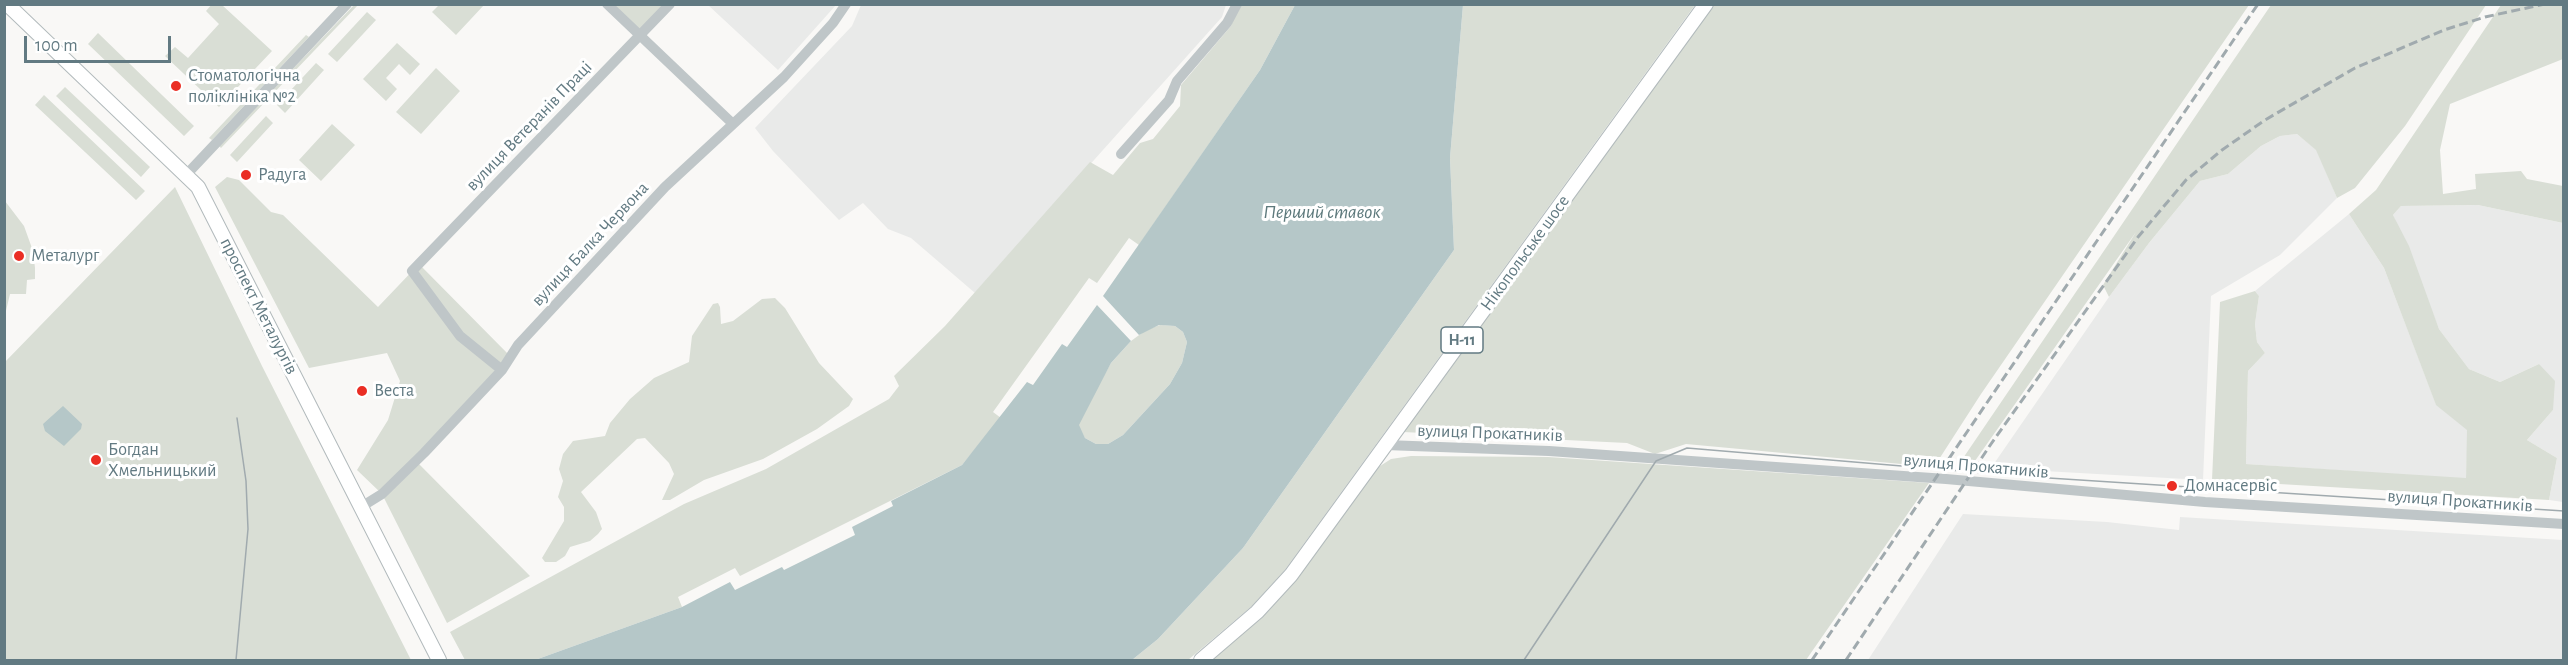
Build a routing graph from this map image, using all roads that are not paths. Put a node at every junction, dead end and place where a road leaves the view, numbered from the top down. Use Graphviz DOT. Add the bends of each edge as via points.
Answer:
graph roads {
  1 [pos="7,4"];
  2 [pos="348,4"];
  3 [pos="607,4"];
  4 [pos="670,4"];
  5 [pos="846,4"];
  6 [pos="1237,4"];
  7 [pos="1706,4"];
  8 [pos="640,36"];
  9 [pos="732,123"];
  10 [pos="1121,154"];
  11 [pos="186,175"];
  12 [pos="502,370"];
  13 [pos="1385,446"];
  14 [pos="361,507"];
  15 [pos="2564,524"];
  16 [pos="439,660"];
  17 [pos="1201,660"];
  1 -- 11 [label="main road, проспект Металургів"];
  2 -- 11 [label="street"];
  3 -- 8 [label="street"];
  4 -- 8 [label="street, вулиця Ветеранів Праці"];
  5 -- 9 [label="street, вулиця Балка Червона" via="784,77"];
  6 -- 10 [label="street" via="1227,22 1177,81 1169,100"];
  7 -- 13 [label="main road, Нікопольське шосе / Н-11"];
  8 -- 9 [label="street"];
  8 -- 12 [label="street, вулиця Ветеранів Праці" via="412,271 460,336"];
  9 -- 12 [label="street, вулиця Балка Червона" via="665,187 518,345"];
  11 -- 14 [label="main road, проспект Металургів" via="198,187"];
  12 -- 14 [label="street, вулиця Балка Червона" via="382,494"];
  13 -- 15 [label="street, вулиця Прокатників" via="1549,451 2205,502"];
  13 -- 17 [label="main road, Нікопольське шосе / Н-11" via="1291,575 1257,612"];
  14 -- 16 [label="main road, проспект Металургів"];
}
